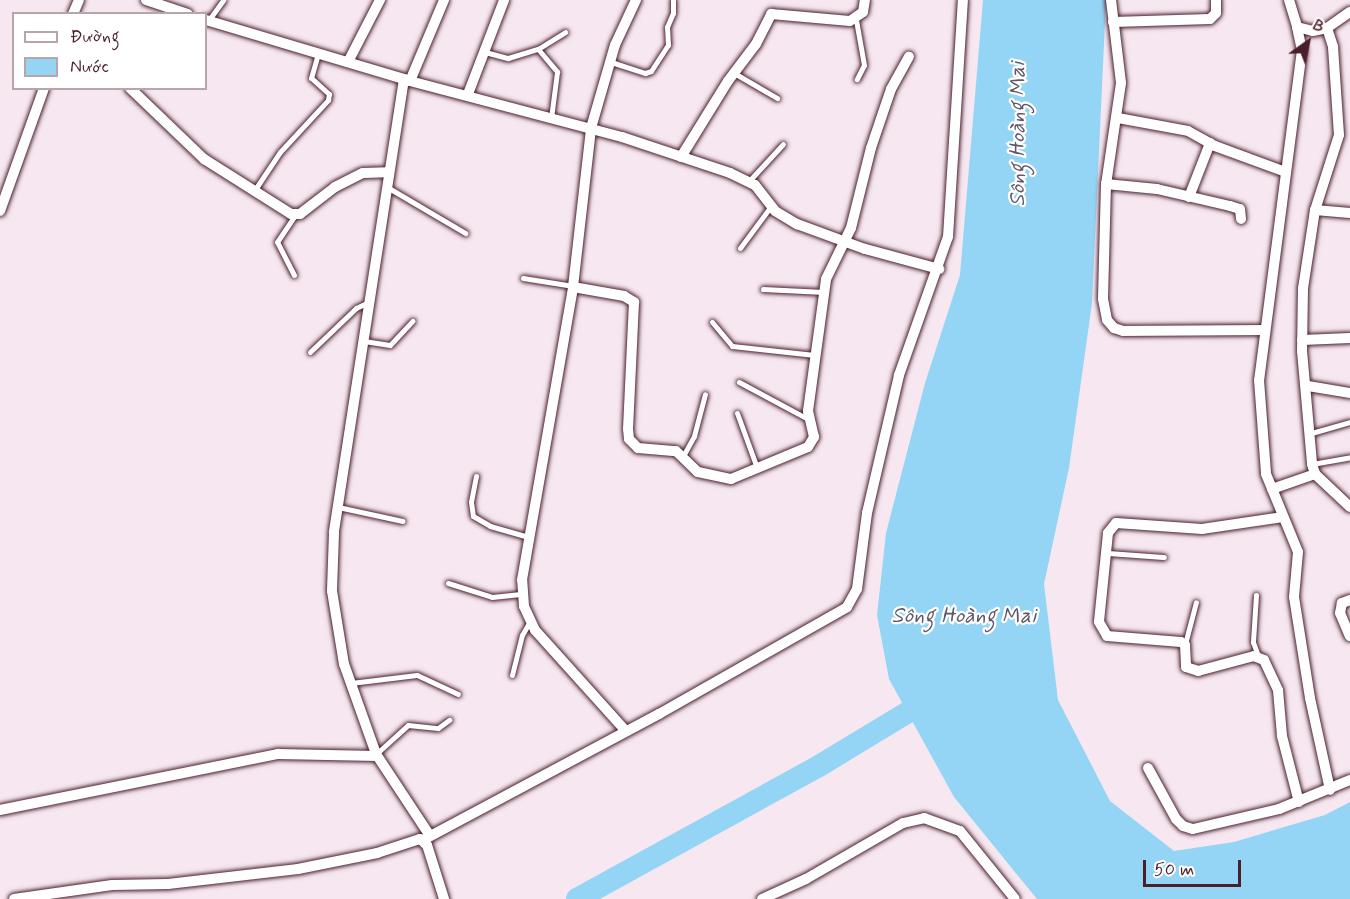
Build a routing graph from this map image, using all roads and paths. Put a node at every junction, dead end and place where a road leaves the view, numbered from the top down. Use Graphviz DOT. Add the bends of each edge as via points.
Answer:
graph roads {
  1 [pos="146,0"];
  2 [pos="223,0"];
  3 [pos="380,0"];
  4 [pos="444,0"];
  5 [pos="504,0"];
  6 [pos="636,0"];
  7 [pos="673,0"];
  8 [pos="865,0"];
  9 [pos="963,0"];
  10 [pos="1111,0"];
  11 [pos="1216,0"];
  12 [pos="1289,0"];
  13 [pos="172,11"];
  14 [pos="1350,12"];
  15 [pos="207,20"];
  16 [pos="856,20"];
  17 [pos="1113,22"];
  18 [pos="1298,27"];
  19 [pos="1327,28"];
  20 [pos="566,32"];
  21 [pos="538,50"];
  22 [pos="483,51"];
  23 [pos="319,53"];
  24 [pos="909,57"];
  25 [pos="348,62"];
  26 [pos="611,62"];
  27 [pos="734,74"];
  28 [pos="857,79"];
  29 [pos="407,80"];
  30 [pos="43,90"];
  31 [pos="132,90"];
  32 [pos="468,94"];
  33 [pos="777,98"];
  34 [pos="551,118"];
  35 [pos="1118,118"];
  36 [pos="591,128"];
  37 [pos="1210,143"];
  38 [pos="783,144"];
  39 [pos="681,157"];
  40 [pos="1283,171"];
  41 [pos="387,172"];
  42 [pos="749,181"];
  43 [pos="1106,184"];
  44 [pos="385,185"];
  45 [pos="254,191"];
  46 [pos="1189,197"];
  47 [pos="771,206"];
  48 [pos="1315,210"];
  49 [pos="0,211"];
  50 [pos="1350,213"];
  51 [pos="295,215"];
  52 [pos="1241,219"];
  53 [pos="465,233"];
  54 [pos="844,241"];
  55 [pos="740,248"];
  56 [pos="939,269"];
  57 [pos="294,275"];
  58 [pos="523,278"];
  59 [pos="573,287"];
  60 [pos="763,289"];
  61 [pos="824,292"];
  62 [pos="369,302"];
  63 [pos="412,321"];
  64 [pos="712,322"];
  65 [pos="1262,330"];
  66 [pos="1350,338"];
  67 [pos="1302,340"];
  68 [pos="364,341"];
  69 [pos="310,352"];
  70 [pos="815,355"];
  71 [pos="739,382"];
  72 [pos="1308,386"];
  73 [pos="1350,393"];
  74 [pos="705,394"];
  75 [pos="737,413"];
  76 [pos="808,420"];
  77 [pos="1350,422"];
  78 [pos="1307,434"];
  79 [pos="683,456"];
  80 [pos="1350,457"];
  81 [pos="756,468"];
  82 [pos="1314,469"];
  83 [pos="476,476"];
  84 [pos="1272,489"];
  85 [pos="338,507"];
  86 [pos="1350,507"];
  87 [pos="1283,517"];
  88 [pos="402,522"];
  89 [pos="528,537"];
  90 [pos="1107,553"];
  91 [pos="1164,557"];
  92 [pos="448,583"];
  93 [pos="523,594"];
  94 [pos="1256,595"];
  95 [pos="1350,600"];
  96 [pos="1196,602"];
  97 [pos="530,621"];
  98 [pos="1350,636"];
  99 [pos="1185,644"];
  100 [pos="1258,656"];
  101 [pos="512,675"];
  102 [pos="349,683"];
  103 [pos="458,694"];
  104 [pos="449,720"];
  105 [pos="624,729"];
  106 [pos="376,755"];
  107 [pos="1148,768"];
  108 [pos="1350,780"];
  109 [pos="1330,790"];
  110 [pos="1299,802"];
  111 [pos="0,810"];
  112 [pos="426,838"];
  113 [pos="14,899"];
  114 [pos="444,899"];
  115 [pos="762,899"];
  116 [pos="1015,899"];
  1 -- 13 [label="street"];
  2 -- 15 [label="lane"];
  3 -- 25 [label="street"];
  4 -- 29 [label="street"];
  5 -- 22 [label="street"];
  6 -- 26 [label="street"];
  7 -- 26 [label="lane" via="668,45 651,71 645,73"];
  8 -- 16 [label="street" via="863,12"];
  9 -- 56 [label="street" via="948,237"];
  10 -- 17 [label="street"];
  11 -- 17 [label="street" via="1216,13 1210,19"];
  12 -- 18 [label="street"];
  14 -- 19 [label="street"];
  15 -- 23 [label="street"];
  16 -- 27 [label="street" via="771,14"];
  16 -- 28 [label="lane" via="864,65"];
  17 -- 35 [label="street" via="1120,68"];
  18 -- 19 [label="street" via="1313,31"];
  18 -- 40 [label="street" via="1302,50"];
  19 -- 48 [label="street" via="1333,47 1338,135"];
  20 -- 21 [label="lane"];
  21 -- 22 [label="lane" via="507,58"];
  21 -- 34 [label="lane" via="557,72"];
  22 -- 32 [label="street"];
  23 -- 25 [label="street"];
  23 -- 45 [label="lane" via="311,78 329,94 328,100 280,152"];
  24 -- 54 [label="street" via="891,89 868,158 854,219"];
  25 -- 29 [label="street"];
  26 -- 36 [label="street"];
  27 -- 33 [label="lane"];
  27 -- 39 [label="street"];
  29 -- 32 [label="street"];
  29 -- 41 [label="street"];
  30 -- 49 [label="street"];
  31 -- 45 [label="street" via="204,159"];
  32 -- 34 [label="street"];
  34 -- 36 [label="street"];
  35 -- 37 [label="street" via="1188,131"];
  35 -- 43 [label="street"];
  36 -- 39 [label="street"];
  36 -- 59 [label="street"];
  37 -- 40 [label="street"];
  37 -- 46 [label="street"];
  38 -- 42 [label="lane"];
  39 -- 42 [label="street"];
  40 -- 65 [label="street"];
  41 -- 44 [label="street"];
  41 -- 51 [label="street" via="357,176"];
  42 -- 47 [label="street"];
  43 -- 46 [label="street"];
  43 -- 65 [label="street" via="1103,299 1109,325 1134,331"];
  44 -- 53 [label="lane"];
  44 -- 62 [label="street"];
  45 -- 51 [label="street"];
  46 -- 52 [label="street" via="1235,207 1242,213"];
  47 -- 54 [label="street" via="797,224"];
  47 -- 55 [label="lane"];
  48 -- 50 [label="street"];
  48 -- 67 [label="street" via="1303,288"];
  51 -- 57 [label="lane" via="278,242"];
  54 -- 56 [label="street"];
  54 -- 61 [label="street"];
  56 -- 105 [label="street" via="900,375 867,513 857,589 847,607 659,714"];
  58 -- 59 [label="lane"];
  59 -- 79 [label="street" via="624,296 634,302 629,439 638,448 676,451"];
  59 -- 89 [label="street" via="551,431"];
  60 -- 61 [label="lane"];
  61 -- 70 [label="street"];
  62 -- 68 [label="street"];
  62 -- 69 [label="lane" via="356,308"];
  63 -- 68 [label="lane" via="390,345"];
  64 -- 70 [label="lane" via="732,346"];
  65 -- 84 [label="street" via="1260,423"];
  66 -- 67 [label="street"];
  67 -- 72 [label="street"];
  68 -- 85 [label="street"];
  70 -- 76 [label="street"];
  71 -- 76 [label="lane"];
  72 -- 73 [label="street"];
  72 -- 78 [label="street"];
  74 -- 79 [label="lane" via="694,436"];
  75 -- 81 [label="lane"];
  76 -- 81 [label="street" via="814,437 808,447"];
  77 -- 78 [label="lane"];
  78 -- 82 [label="street"];
  79 -- 81 [label="street" via="688,467 714,477 731,479"];
  80 -- 82 [label="lane"];
  82 -- 84 [label="street"];
  82 -- 86 [label="street"];
  83 -- 89 [label="lane" via="471,502 474,516 490,526"];
  84 -- 87 [label="street"];
  85 -- 88 [label="lane"];
  85 -- 102 [label="street" via="332,591"];
  87 -- 90 [label="street" via="1202,529 1116,523 1108,534"];
  87 -- 109 [label="street" via="1298,552 1294,597"];
  89 -- 93 [label="street"];
  90 -- 91 [label="lane"];
  90 -- 99 [label="street" via="1099,622 1104,633"];
  92 -- 93 [label="lane" via="492,597"];
  93 -- 97 [label="street"];
  94 -- 100 [label="lane" via="1253,642"];
  95 -- 98 [label="street" via="1342,603 1340,613"];
  96 -- 99 [label="lane"];
  97 -- 101 [label="lane" via="522,634"];
  97 -- 105 [label="street"];
  99 -- 100 [label="street" via="1186,667 1198,671"];
  100 -- 110 [label="street" via="1267,663 1278,690 1282,736"];
  102 -- 103 [label="lane" via="417,675"];
  102 -- 106 [label="street"];
  104 -- 106 [label="lane" via="438,728 408,725"];
  105 -- 112 [label="street"];
  106 -- 111 [label="street" via="278,754"];
  106 -- 112 [label="street"];
  107 -- 110 [label="street" via="1176,819 1187,828"];
  108 -- 109 [label="street"];
  109 -- 110 [label="street"];
  112 -- 113 [label="street" via="298,869 168,884 112,885"];
  112 -- 114 [label="street"];
  115 -- 116 [label="street" via="806,879 903,823 924,818 960,831"];
}
